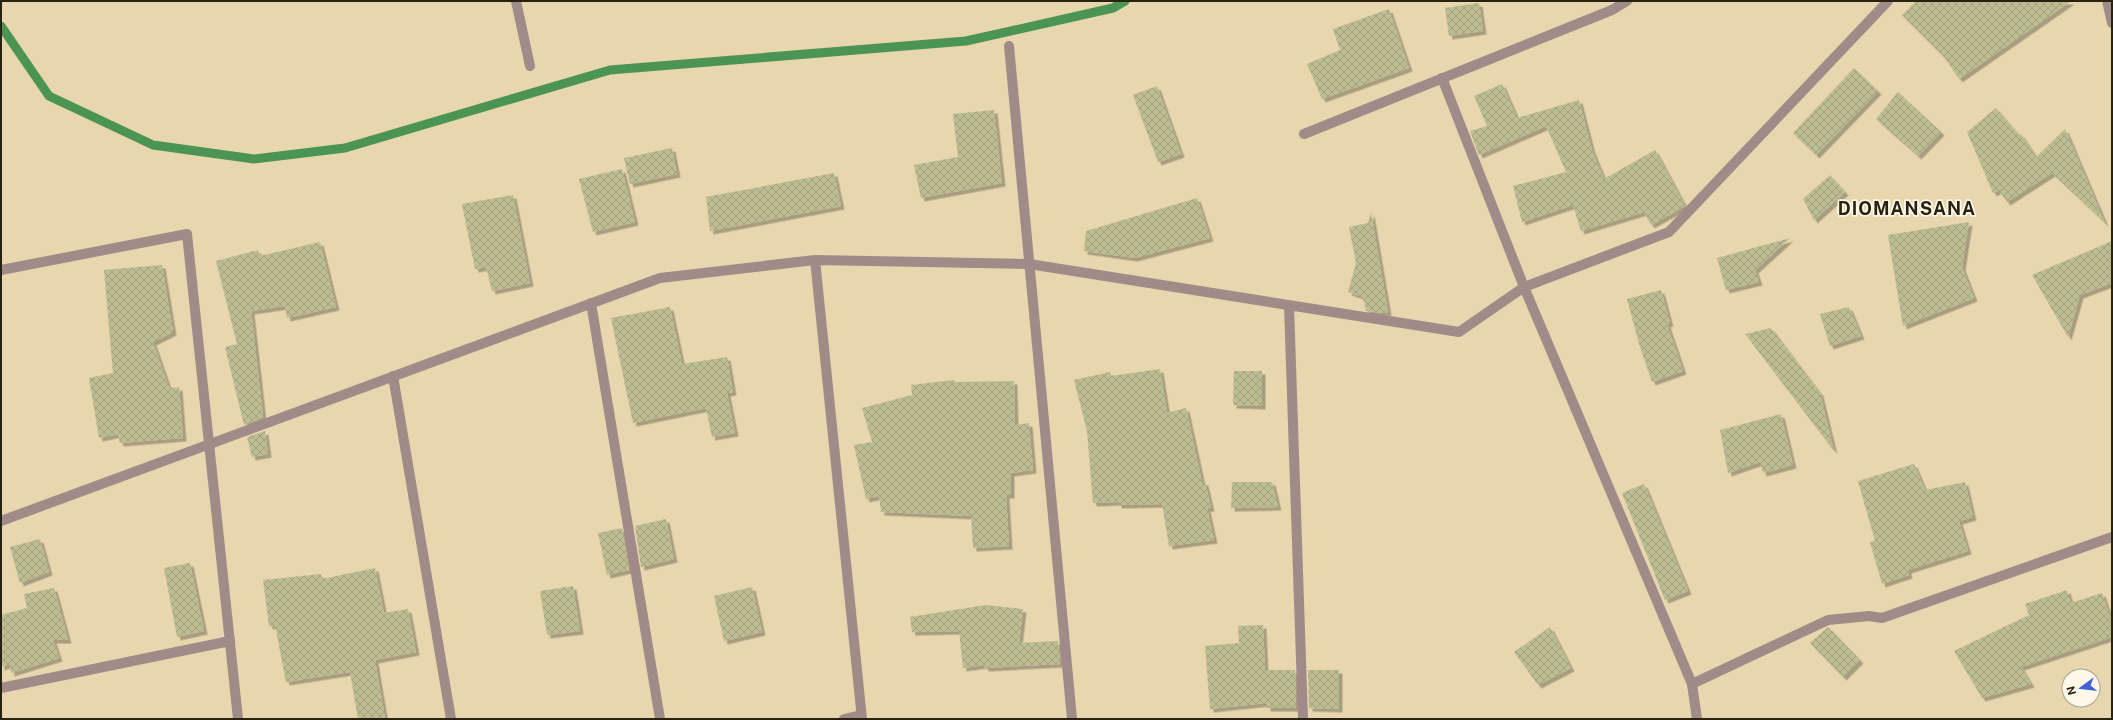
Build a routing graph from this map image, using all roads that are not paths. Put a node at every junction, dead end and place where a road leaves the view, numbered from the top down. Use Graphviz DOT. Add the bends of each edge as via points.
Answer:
graph roads {
  1 [pos="516,1"];
  2 [pos="1627,1"];
  3 [pos="1888,1"];
  4 [pos="2107,1"];
  5 [pos="2112,23"];
  6 [pos="1009,46"];
  7 [pos="530,66"];
  8 [pos="1442,78"];
  9 [pos="1304,134"];
  10 [pos="815,260"];
  11 [pos="1029,264"];
  12 [pos="1,270"];
  13 [pos="1524,287"];
  14 [pos="591,303"];
  15 [pos="1289,306"];
  16 [pos="393,376"];
  17 [pos="209,444"];
  18 [pos="1,520"];
  19 [pos="2112,537"];
  20 [pos="230,641"];
  21 [pos="1692,684"];
  22 [pos="1,688"];
  23 [pos="861,717"];
  24 [pos="238,719"];
  25 [pos="451,719"];
  26 [pos="660,719"];
  27 [pos="844,719"];
  28 [pos="1072,719"];
  29 [pos="1303,719"];
  30 [pos="1696,719"];
  1 -- 7 [label="street"];
  2 -- 8 [label="street" via="1612,10"];
  3 -- 13 [label="street" via="1669,232"];
  4 -- 5 [label="street"];
  6 -- 11 [label="street"];
  8 -- 9 [label="street"];
  8 -- 13 [label="street"];
  10 -- 11 [label="street"];
  10 -- 14 [label="street" via="660,278"];
  10 -- 23 [label="street"];
  11 -- 15 [label="street"];
  11 -- 28 [label="street"];
  12 -- 17 [label="street" via="187,234"];
  13 -- 15 [label="street" via="1459,332"];
  13 -- 21 [label="street"];
  14 -- 16 [label="street"];
  14 -- 26 [label="street"];
  15 -- 29 [label="street"];
  16 -- 17 [label="street"];
  16 -- 25 [label="street"];
  17 -- 18 [label="street"];
  17 -- 20 [label="street"];
  19 -- 21 [label="street" via="1882,618 1869,616 1828,620"];
  20 -- 22 [label="street"];
  20 -- 24 [label="street"];
  21 -- 30 [label="street"];
  23 -- 27 [label="street"];
}
